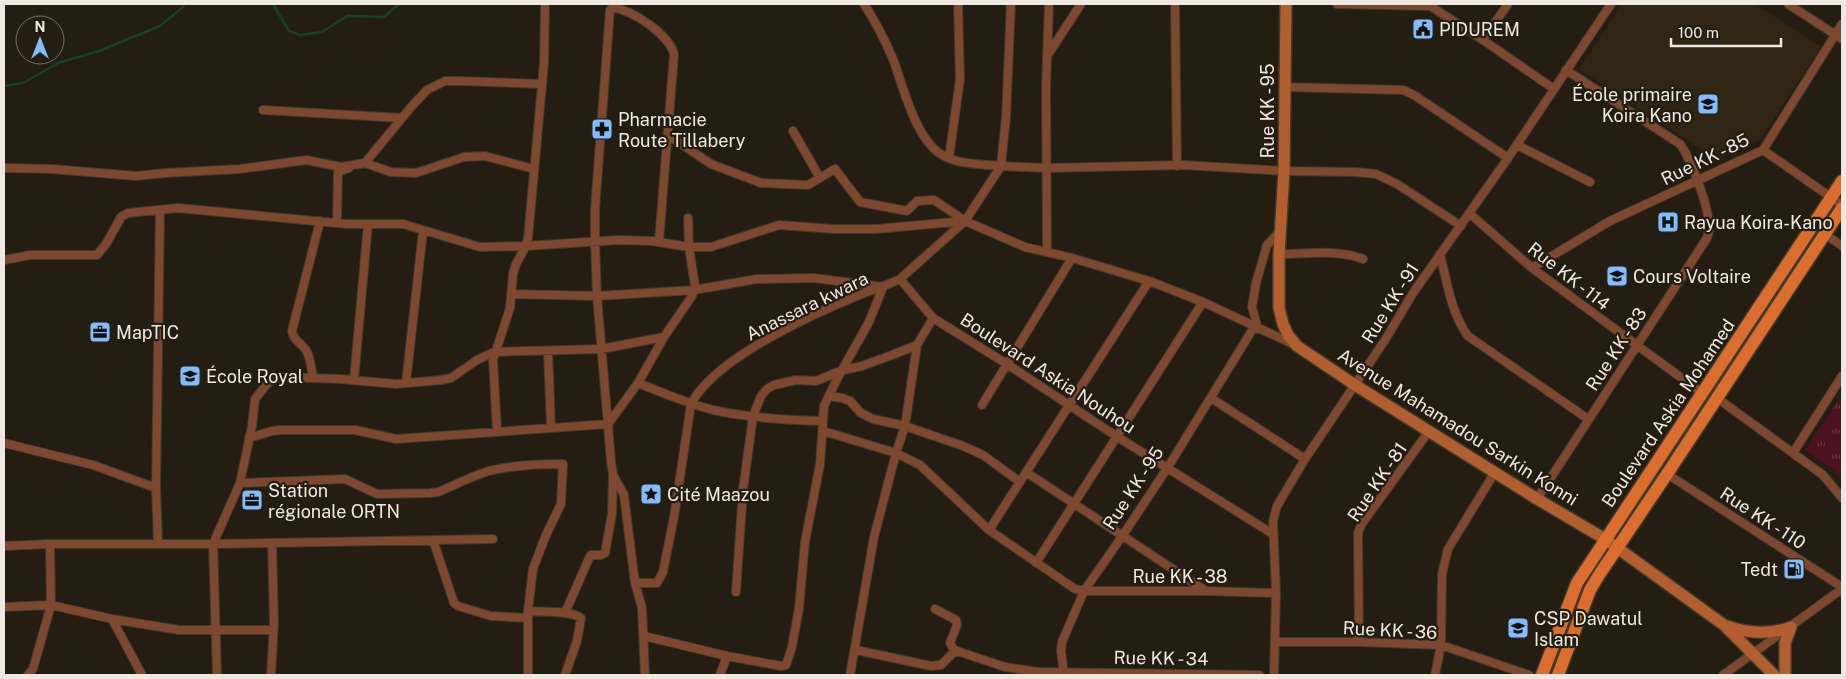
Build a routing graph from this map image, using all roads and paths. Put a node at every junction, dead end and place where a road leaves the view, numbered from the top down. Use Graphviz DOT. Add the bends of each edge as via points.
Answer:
graph roads {
  1 [pos="864,4"];
  2 [pos="958,4"];
  3 [pos="1011,4"];
  4 [pos="1049,4"];
  5 [pos="1081,4"];
  6 [pos="1175,4"];
  7 [pos="1286,4"];
  8 [pos="1337,4"];
  9 [pos="1508,4"];
  10 [pos="1611,4"];
  11 [pos="1788,4"];
  12 [pos="545,5"];
  13 [pos="1842,24"];
  14 [pos="1839,37"];
  15 [pos="1483,40"];
  16 [pos="1047,56"];
  17 [pos="1566,70"];
  18 [pos="542,84"];
  19 [pos="1284,87"];
  20 [pos="1554,89"];
  21 [pos="263,110"];
  22 [pos="402,118"];
  23 [pos="793,131"];
  24 [pos="668,134"];
  25 [pos="1517,145"];
  26 [pos="1763,150"];
  27 [pos="949,158"];
  28 [pos="1508,158"];
  29 [pos="365,163"];
  30 [pos="1001,166"];
  31 [pos="1177,166"];
  32 [pos="4,168"];
  33 [pos="1046,168"];
  34 [pos="534,169"];
  35 [pos="1284,171"];
  36 [pos="820,178"];
  37 [pos="1697,180"];
  38 [pos="1842,181"];
  39 [pos="1590,182"];
  40 [pos="1831,198"];
  41 [pos="1842,206"];
  42 [pos="160,210"];
  43 [pos="1469,213"];
  44 [pos="688,218"];
  45 [pos="320,221"];
  46 [pos="965,221"];
  47 [pos="337,223"];
  48 [pos="368,224"];
  49 [pos="1461,226"];
  50 [pos="423,230"];
  51 [pos="1281,230"];
  52 [pos="1824,234"];
  53 [pos="660,241"];
  54 [pos="594,242"];
  55 [pos="526,246"];
  56 [pos="1842,246"];
  57 [pos="689,248"];
  58 [pos="1046,252"];
  59 [pos="1279,254"];
  60 [pos="1440,254"];
  61 [pos="1072,258"];
  62 [pos="1363,259"];
  63 [pos="4,260"];
  64 [pos="1532,268"];
  65 [pos="900,279"];
  66 [pos="1149,281"];
  67 [pos="883,287"];
  68 [pos="694,290"];
  69 [pos="511,294"];
  70 [pos="597,296"];
  71 [pos="1203,302"];
  72 [pos="1279,308"];
  73 [pos="933,318"];
  74 [pos="1256,328"];
  75 [pos="664,337"];
  76 [pos="917,345"];
  77 [pos="1636,345"];
  78 [pos="1297,346"];
  79 [pos="601,349"];
  80 [pos="548,350"];
  81 [pos="494,352"];
  82 [pos="1007,364"];
  83 [pos="843,370"];
  84 [pos="1842,376"];
  85 [pos="313,378"];
  86 [pos="354,380"];
  87 [pos="406,383"];
  88 [pos="638,383"];
  89 [pos="1356,385"];
  90 [pos="1702,393"];
  91 [pos="829,396"];
  92 [pos="1211,398"];
  93 [pos="1717,398"];
  94 [pos="691,404"];
  95 [pos="982,405"];
  96 [pos="1070,406"];
  97 [pos="753,416"];
  98 [pos="1588,419"];
  99 [pos="822,421"];
  100 [pos="608,424"];
  101 [pos="905,426"];
  102 [pos="551,428"];
  103 [pos="497,431"];
  104 [pos="823,431"];
  105 [pos="1429,431"];
  106 [pos="1116,436"];
  107 [pos="249,438"];
  108 [pos="4,443"];
  109 [pos="896,453"];
  110 [pos="1793,453"];
  111 [pos="1306,460"];
  112 [pos="1168,467"];
  113 [pos="1026,472"];
  114 [pos="1495,472"];
  115 [pos="1668,474"];
  116 [pos="613,476"];
  117 [pos="1020,482"];
  118 [pos="240,483"];
  119 [pos="156,488"];
  120 [pos="1842,498"];
  121 [pos="1537,499"];
  122 [pos="1073,505"];
  123 [pos="989,530"];
  124 [pos="1273,534"];
  125 [pos="1123,535"];
  126 [pos="493,539"];
  127 [pos="1605,539"];
  128 [pos="433,540"];
  129 [pos="158,543"];
  130 [pos="272,543"];
  131 [pos="50,544"];
  132 [pos="214,544"];
  133 [pos="4,546"];
  134 [pos="1617,548"];
  135 [pos="1036,563"];
  136 [pos="635,583"];
  137 [pos="1842,588"];
  138 [pos="1084,591"];
  139 [pos="1206,591"];
  140 [pos="736,592"];
  141 [pos="1276,593"];
  142 [pos="51,605"];
  143 [pos="4,607"];
  144 [pos="935,609"];
  145 [pos="565,613"];
  146 [pos="528,614"];
  147 [pos="112,619"];
  148 [pos="1724,625"];
  149 [pos="1791,627"];
  150 [pos="216,630"];
  151 [pos="273,630"];
  152 [pos="644,636"];
  153 [pos="1275,642"];
  154 [pos="1359,642"];
  155 [pos="1441,645"];
  156 [pos="856,650"];
  157 [pos="955,651"];
  158 [pos="1754,653"];
  159 [pos="727,656"];
  160 [pos="1003,671"];
  161 [pos="1064,673"];
  162 [pos="1037,674"];
  163 [pos="28,675"];
  164 [pos="142,675"];
  165 [pos="217,675"];
  166 [pos="271,675"];
  167 [pos="528,675"];
  168 [pos="565,675"];
  169 [pos="646,675"];
  170 [pos="720,675"];
  171 [pos="850,675"];
  172 [pos="1259,675"];
  173 [pos="1274,675"];
  174 [pos="1435,675"];
  175 [pos="1529,675"];
  176 [pos="1542,675"];
  177 [pos="1558,675"];
  178 [pos="1724,675"];
  179 [pos="1774,675"];
  180 [pos="1785,675"];
  1 -- 27 [label="street" via="892,57 902,91 924,136 936,151"];
  2 -- 27 [label="street" via="960,79"];
  3 -- 30 [label="street"];
  4 -- 16 [label="street"];
  5 -- 16 [label="street"];
  6 -- 31 [label="street"];
  7 -- 19 [label="street, Rue KK - 95"];
  8 -- 15 [label="street" via="1430,6"];
  9 -- 15 [label="street"];
  10 -- 17 [label="street, Rue KK - 91"];
  11 -- 14 [label="street"];
  12 -- 18 [label="street"];
  13 -- 14 [label="street, Rue KK - 85"];
  14 -- 26 [label="street, Rue KK - 85"];
  15 -- 20 [label="street"];
  16 -- 33 [label="street"];
  17 -- 20 [label="street, Rue KK - 91"];
  17 -- 37 [label="street, Rue KK - 83" via="1680,144"];
  18 -- 22 [label="street" via="445,82 427,90"];
  18 -- 34 [label="street"];
  19 -- 28 [label="street" via="1403,90"];
  19 -- 35 [label="street, Rue KK - 95"];
  20 -- 25 [label="street, Rue KK - 91"];
  21 -- 22 [label="street"];
  22 -- 29 [label="street"];
  23 -- 36 [label="street"];
  24 -- 36 [label="street" via="711,164 761,183 808,186"];
  24 -- 53 [label="street"];
  24 -- 54 [label="street" via="673,49 665,38 633,14 612,8"];
  25 -- 28 [label="street, Rue KK - 91"];
  25 -- 39 [label="street"];
  26 -- 37 [label="street, Rue KK - 85"];
  26 -- 40 [label="street"];
  27 -- 30 [label="street"];
  28 -- 43 [label="street, Rue KK - 91"];
  29 -- 32 [label="street" via="341,167 306,160 240,169 136,176"];
  29 -- 34 [label="street" via="391,172 416,173 464,157 485,156"];
  29 -- 47 [label="street" via="338,172"];
  30 -- 33 [label="street"];
  30 -- 46 [label="street, Anassara kwara"];
  31 -- 33 [label="street"];
  31 -- 35 [label="street"];
  33 -- 58 [label="street"];
  34 -- 55 [label="street"];
  35 -- 49 [label="street" via="1376,174"];
  35 -- 51 [label="street, Rue KK - 95"];
  36 -- 46 [label="street" via="835,169 860,202 906,211 917,201 934,200"];
  37 -- 64 [label="street, Rue KK - 85" via="1610,221"];
  37 -- 77 [label="street, Rue KK - 83" via="1709,219 1707,238"];
  38 -- 40 [label="main road, Boulevard Askia Mohamed"];
  40 -- 41 [label="street"];
  40 -- 90 [label="main road, Boulevard Askia Mohamed"];
  41 -- 52 [label="main road, Boulevard Askia Mohamed"];
  42 -- 45 [label="street" via="178,208"];
  42 -- 63 [label="street" via="128,213 121,217 97,255 30,255"];
  42 -- 119 [label="street"];
  43 -- 49 [label="street, Rue KK - 91"];
  43 -- 64 [label="street, Rue KK - 114"];
  44 -- 57 [label="street"];
  45 -- 47 [label="street"];
  45 -- 85 [label="street" via="292,331 310,359"];
  46 -- 57 [label="street" via="876,229 779,226 711,247"];
  46 -- 58 [label="street" via="1025,247"];
  46 -- 65 [label="street, Anassara kwara"];
  47 -- 48 [label="street"];
  48 -- 50 [label="street" via="403,224"];
  48 -- 86 [label="street"];
  49 -- 60 [label="street, Rue KK - 91"];
  50 -- 55 [label="street" via="480,247"];
  50 -- 87 [label="street"];
  51 -- 59 [label="street, Rue KK - 95"];
  51 -- 74 [label="street" via="1267,245 1256,283 1252,307"];
  52 -- 56 [label="street"];
  52 -- 93 [label="main road, Boulevard Askia Mohamed"];
  53 -- 54 [label="street"];
  53 -- 57 [label="street"];
  54 -- 55 [label="street"];
  54 -- 70 [label="street"];
  55 -- 69 [label="street" via="512,274"];
  57 -- 68 [label="street"];
  58 -- 61 [label="street"];
  59 -- 62 [label="street" via="1336,254"];
  59 -- 72 [label="street, Rue KK - 95"];
  60 -- 89 [label="street, Rue KK - 91"];
  60 -- 98 [label="street" via="1455,313 1468,336"];
  61 -- 66 [label="street"];
  61 -- 82 [label="street"];
  64 -- 77 [label="street, Rue KK - 114"];
  65 -- 67 [label="street, Anassara kwara"];
  65 -- 73 [label="street, Boulevard Askia Nouhou"];
  66 -- 71 [label="street"];
  66 -- 96 [label="street"];
  67 -- 68 [label="street" via="805,278 757,279"];
  67 -- 83 [label="street" via="869,322"];
  67 -- 94 [label="street, Anassara kwara" via="782,331 747,352 707,382"];
  68 -- 70 [label="street"];
  68 -- 75 [label="street"];
  69 -- 70 [label="street"];
  69 -- 81 [label="street" via="507,319"];
  70 -- 79 [label="street"];
  71 -- 74 [label="street"];
  71 -- 106 [label="street"];
  72 -- 78 [label="street, Avenue Mahamadou Sarkin Konni" via="1288,335"];
  73 -- 76 [label="street"];
  73 -- 82 [label="street, Boulevard Askia Nouhou"];
  74 -- 78 [label="street"];
  74 -- 92 [label="street, Rue KK - 95"];
  75 -- 79 [label="street"];
  75 -- 88 [label="street"];
  76 -- 83 [label="street"];
  76 -- 101 [label="street"];
  77 -- 90 [label="street, Rue KK - 114"];
  77 -- 98 [label="street, Rue KK - 83"];
  78 -- 89 [label="street, Avenue Mahamadou Sarkin Konni"];
  79 -- 80 [label="street"];
  79 -- 100 [label="street"];
  80 -- 81 [label="street"];
  80 -- 102 [label="street"];
  81 -- 87 [label="street" via="451,378"];
  81 -- 103 [label="street"];
  82 -- 95 [label="street"];
  82 -- 96 [label="street, Boulevard Askia Nouhou"];
  83 -- 91 [label="street"];
  83 -- 97 [label="street" via="816,380 774,385 761,396"];
  84 -- 110 [label="street"];
  85 -- 86 [label="street"];
  85 -- 107 [label="street" via="280,377 268,384 255,399"];
  86 -- 87 [label="street"];
  88 -- 94 [label="street"];
  88 -- 100 [label="street"];
  89 -- 105 [label="street, Avenue Mahamadou Sarkin Konni"];
  89 -- 111 [label="street, Rue KK - 91"];
  90 -- 127 [label="main road, Boulevard Askia Mohamed"];
  91 -- 99 [label="street"];
  91 -- 101 [label="street" via="850,401 861,413 873,419"];
  92 -- 111 [label="street"];
  92 -- 112 [label="street, Rue KK - 95"];
  93 -- 110 [label="street"];
  93 -- 115 [label="main road, Boulevard Askia Mohamed"];
  94 -- 97 [label="street"];
  94 -- 136 [label="street" via="663,572 657,583"];
  96 -- 106 [label="street, Boulevard Askia Nouhou"];
  96 -- 113 [label="street"];
  97 -- 99 [label="street"];
  97 -- 140 [label="street" via="743,490"];
  98 -- 121 [label="street, Rue KK - 83"];
  99 -- 104 [label="street"];
  100 -- 102 [label="street"];
  100 -- 116 [label="street"];
  101 -- 109 [label="street"];
  101 -- 117 [label="street" via="963,446"];
  102 -- 103 [label="street"];
  103 -- 107 [label="street" via="396,439 355,430 272,430"];
  104 -- 109 [label="street"];
  104 -- 159 [label="street" via="820,464 804,542 799,608 787,662 780,666"];
  105 -- 114 [label="street, Avenue Mahamadou Sarkin Konni"];
  105 -- 154 [label="street, Rue KK - 81" via="1358,533"];
  106 -- 112 [label="street, Boulevard Askia Nouhou"];
  106 -- 122 [label="street"];
  107 -- 118 [label="street"];
  108 -- 119 [label="street" via="93,465"];
  109 -- 123 [label="street" via="926,470"];
  109 -- 156 [label="street" via="873,543"];
  110 -- 120 [label="street" via="1823,475"];
  111 -- 124 [label="street, Rue KK - 91" via="1274,512"];
  112 -- 124 [label="street, Boulevard Askia Nouhou"];
  112 -- 125 [label="street, Rue KK - 95"];
  113 -- 117 [label="street"];
  113 -- 122 [label="street"];
  114 -- 121 [label="street, Avenue Mahamadou Sarkin Konni"];
  114 -- 155 [label="street" via="1448,549 1442,574"];
  115 -- 134 [label="main road, Boulevard Askia Mohamed"];
  115 -- 137 [label="street, Rue KK - 110"];
  116 -- 136 [label="street" via="624,495"];
  116 -- 145 [label="street" via="612,514 605,553 601,556 591,554"];
  117 -- 123 [label="street"];
  118 -- 132 [label="street"];
  118 -- 146 [label="street" via="345,480 377,494 430,493 502,468 563,464 561,504 534,565"];
  119 -- 129 [label="street"];
  121 -- 127 [label="street, Avenue Mahamadou Sarkin Konni"];
  122 -- 125 [label="street"];
  122 -- 135 [label="street"];
  123 -- 135 [label="street"];
  124 -- 141 [label="street, Rue KK - 91"];
  125 -- 138 [label="street, Rue KK - 95"];
  125 -- 139 [label="street"];
  126 -- 128 [label="street"];
  127 -- 134 [label="street, Avenue Mahamadou Sarkin Konni"];
  127 -- 176 [label="main road, Boulevard Askia Mohamed" via="1577,583"];
  128 -- 130 [label="street"];
  128 -- 146 [label="street" via="454,603 490,616"];
  129 -- 131 [label="street"];
  129 -- 132 [label="street"];
  130 -- 132 [label="street"];
  130 -- 151 [label="street"];
  131 -- 133 [label="street"];
  131 -- 142 [label="street"];
  132 -- 150 [label="street"];
  134 -- 148 [label="street, Avenue Mahamadou Sarkin Konni"];
  134 -- 177 [label="main road, Boulevard Askia Mohamed" via="1590,590"];
  135 -- 138 [label="street" via="1065,583"];
  136 -- 152 [label="street" via="642,608"];
  137 -- 149 [label="street"];
  138 -- 139 [label="street, Rue KK - 38"];
  138 -- 161 [label="street, Rue KK - 95" via="1062,642"];
  139 -- 141 [label="street, Rue KK - 38"];
  141 -- 153 [label="street, Rue KK - 91"];
  142 -- 143 [label="street"];
  142 -- 147 [label="street"];
  142 -- 163 [label="street" via="33,669"];
  144 -- 157 [label="street" via="956,620 950,643"];
  145 -- 146 [label="street"];
  145 -- 168 [label="street" via="579,616 582,621"];
  146 -- 167 [label="street"];
  147 -- 150 [label="street" via="180,630"];
  147 -- 164 [label="street"];
  148 -- 149 [label="street" via="1751,633 1768,633"];
  148 -- 158 [label="street, Avenue Mahamadou Sarkin Konni"];
  149 -- 158 [label="street"];
  149 -- 180 [label="street" via="1784,660"];
  150 -- 151 [label="street"];
  150 -- 165 [label="street"];
  151 -- 166 [label="street"];
  152 -- 159 [label="street"];
  152 -- 169 [label="street"];
  153 -- 154 [label="street, Rue KK - 36"];
  153 -- 173 [label="street, Rue KK - 91"];
  154 -- 155 [label="street, Rue KK - 36"];
  155 -- 174 [label="street"];
  155 -- 175 [label="street, Rue KK - 36"];
  156 -- 157 [label="street" via="931,666 941,665"];
  156 -- 171 [label="street"];
  157 -- 160 [label="street, Rue KK - 34"];
  158 -- 178 [label="street"];
  158 -- 179 [label="street, Avenue Mahamadou Sarkin Konni"];
  159 -- 170 [label="street"];
  160 -- 162 [label="street, Rue KK - 34"];
  161 -- 162 [label="street, Rue KK - 34"];
  161 -- 172 [label="street, Rue KK - 34"];
}
